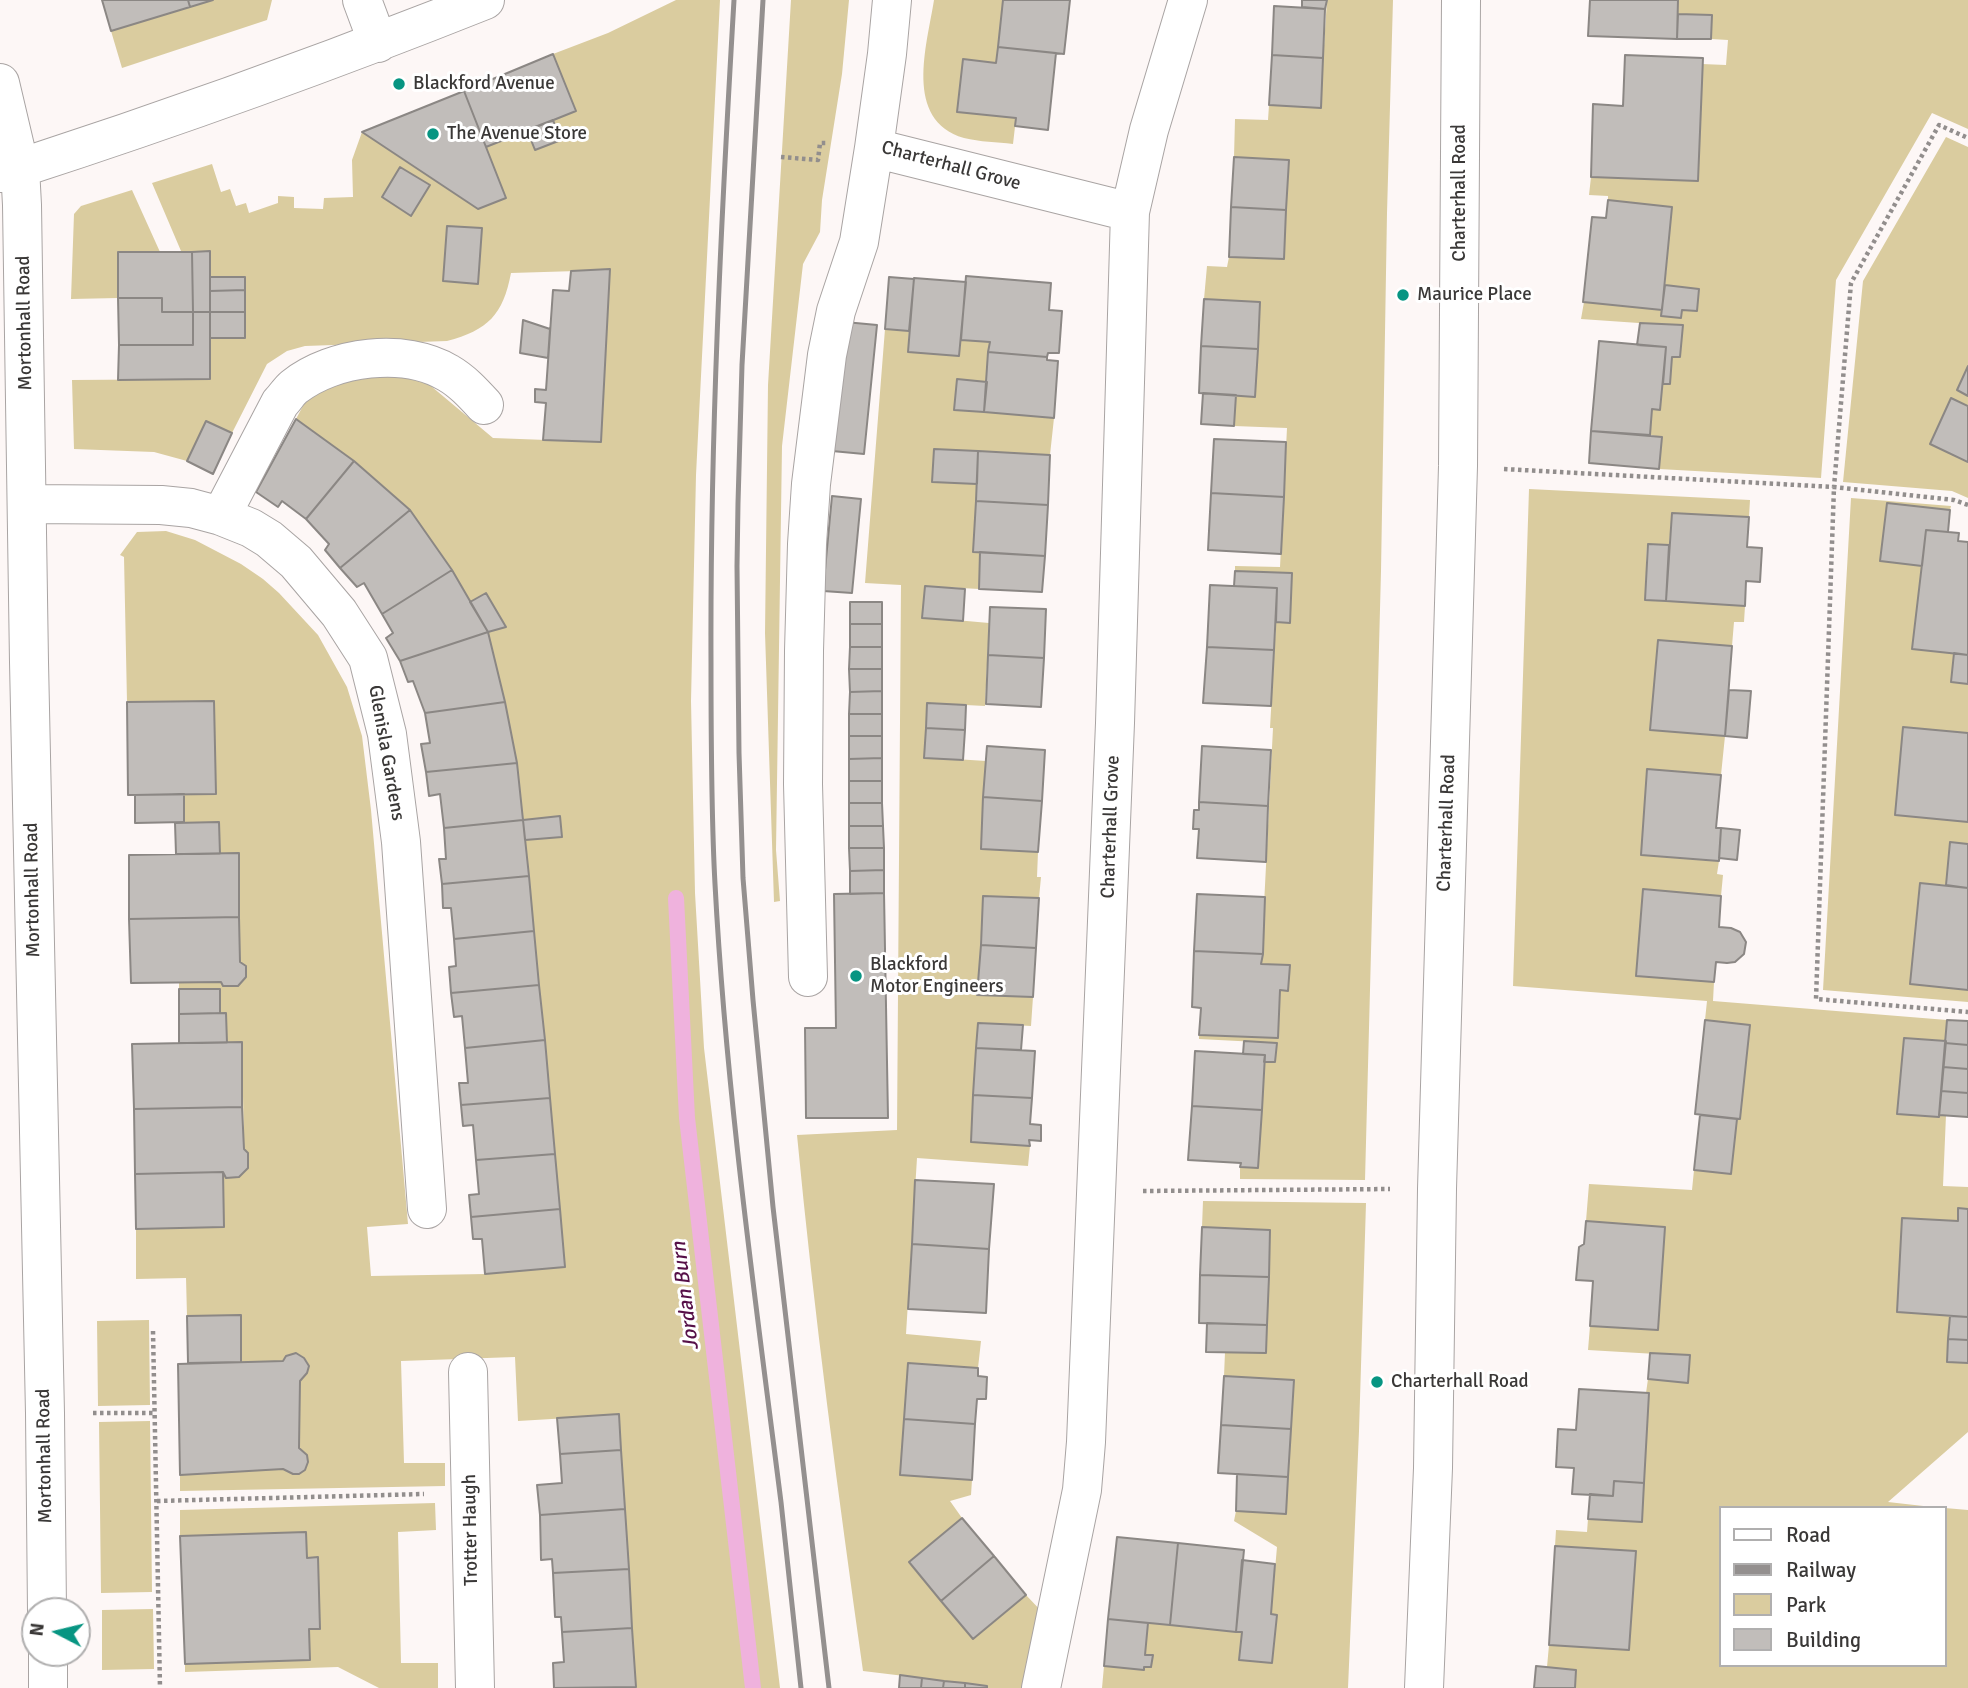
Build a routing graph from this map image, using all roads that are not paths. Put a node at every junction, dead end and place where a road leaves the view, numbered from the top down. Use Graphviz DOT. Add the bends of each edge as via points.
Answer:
graph roads {
  1 [pos="362,0"];
  2 [pos="485,0"];
  3 [pos="892,0"];
  4 [pos="1188,0"];
  5 [pos="1461,0"];
  6 [pos="378,43"];
  7 [pos="0,83"];
  8 [pos="874,148"];
  9 [pos="10,171"];
  10 [pos="1130,212"];
  11 [pos="484,405"];
  12 [pos="28,504"];
  13 [pos="221,516"];
  14 [pos="808,977"];
  15 [pos="427,1209"];
  16 [pos="468,1372"];
  17 [pos="47,1597"];
  18 [pos="48,1667"];
  19 [pos="48,1688"];
  20 [pos="475,1688"];
  21 [pos="1041,1688"];
  22 [pos="1424,1688"];
  1 -- 6 [label="street"];
  2 -- 6 [label="street"];
  3 -- 8 [label="street, Charterhall Grove"];
  4 -- 10 [label="street, Charterhall Grove"];
  5 -- 22 [label="street, Charterhall Road" via="1458,466"];
  6 -- 9 [label="street"];
  7 -- 9 [label="street, Mortonhall Road"];
  8 -- 10 [label="street, Charterhall Grove"];
  8 -- 14 [label="street" via="859,242 827,355 810,496 803,784"];
  9 -- 12 [label="street, Mortonhall Road"];
  10 -- 21 [label="street, Charterhall Grove" via="1086,1442 1082,1490"];
  11 -- 13 [label="street" via="468,387 427,364 379,358 335,366 294,387 280,403"];
  12 -- 13 [label="street, Glenisla Gardens" via="161,505"];
  12 -- 17 [label="street, Mortonhall Road"];
  13 -- 15 [label="street, Glenisla Gardens" via="269,539 296,562 339,613 368,658 387,734 401,842"];
  16 -- 20 [label="street, Trotter Haugh"];
  18 -- 19 [label="street"];
}
